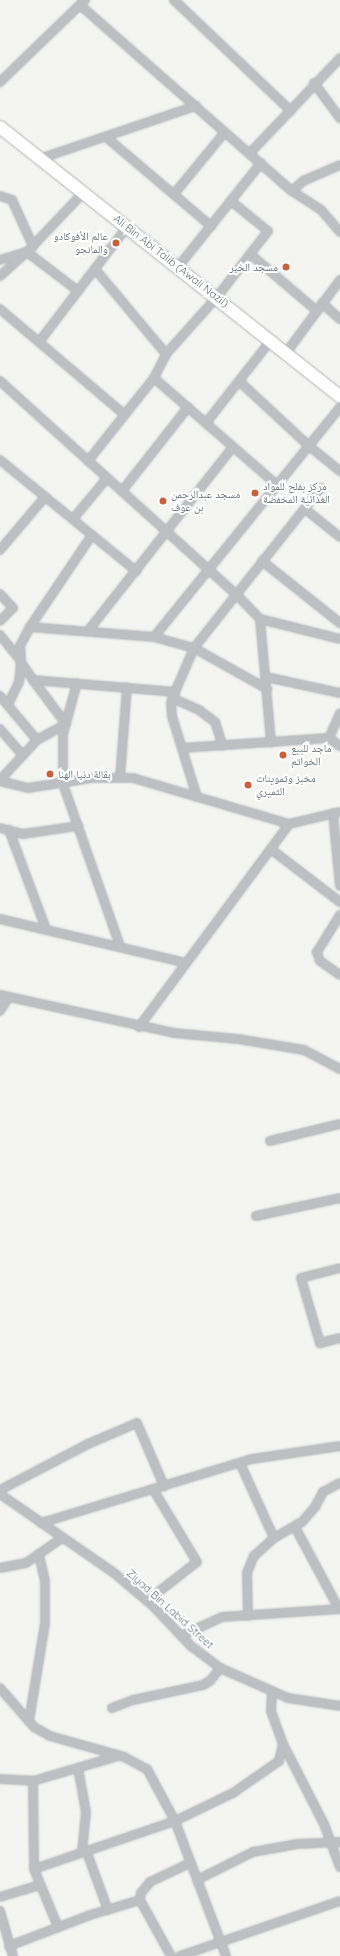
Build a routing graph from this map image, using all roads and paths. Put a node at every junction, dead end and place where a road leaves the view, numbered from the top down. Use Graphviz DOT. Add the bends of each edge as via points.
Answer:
graph roads {
  1 [pos="174,0"];
  2 [pos="83,2"];
  3 [pos="340,58"];
  4 [pos="0,82"];
  5 [pos="314,83"];
  6 [pos="196,106"];
  7 [pos="291,111"];
  8 [pos="340,118"];
  9 [pos="0,127"];
  10 [pos="225,132"];
  11 [pos="106,137"];
  12 [pos="250,153"];
  13 [pos="42,158"];
  14 [pos="261,163"];
  15 [pos="340,165"];
  16 [pos="292,191"];
  17 [pos="84,192"];
  18 [pos="174,194"];
  19 [pos="0,196"];
  20 [pos="230,201"];
  21 [pos="211,226"];
  22 [pos="127,227"];
  23 [pos="340,232"];
  24 [pos="33,246"];
  25 [pos="27,252"];
  26 [pos="250,254"];
  27 [pos="0,260"];
  28 [pos="178,267"];
  29 [pos="95,269"];
  30 [pos="0,276"];
  31 [pos="340,280"];
  32 [pos="78,291"];
  33 [pos="218,297"];
  34 [pos="320,307"];
  35 [pos="0,309"];
  36 [pos="340,318"];
  37 [pos="271,340"];
  38 [pos="39,342"];
  39 [pos="286,353"];
  40 [pos="166,354"];
  41 [pos="154,378"];
  42 [pos="239,381"];
  43 [pos="0,382"];
  44 [pos="340,396"];
  45 [pos="188,407"];
  46 [pos="340,407"];
  47 [pos="124,414"];
  48 [pos="206,424"];
  49 [pos="233,446"];
  50 [pos="309,446"];
  51 [pos="0,460"];
  52 [pos="88,461"];
  53 [pos="340,471"];
  54 [pos="107,478"];
  55 [pos="277,485"];
  56 [pos="321,488"];
  57 [pos="122,491"];
  58 [pos="45,496"];
  59 [pos="305,509"];
  60 [pos="73,519"];
  61 [pos="167,532"];
  62 [pos="92,535"];
  63 [pos="340,537"];
  64 [pos="0,550"];
  65 [pos="262,561"];
  66 [pos="209,570"];
  67 [pos="136,571"];
  68 [pos="0,594"];
  69 [pos="236,594"];
  70 [pos="260,619"];
  71 [pos="0,622"];
  72 [pos="340,623"];
  73 [pos="30,627"];
  74 [pos="88,631"];
  75 [pos="0,635"];
  76 [pos="154,637"];
  77 [pos="340,639"];
  78 [pos="194,648"];
  79 [pos="21,661"];
  80 [pos="266,676"];
  81 [pos="33,680"];
  82 [pos="77,683"];
  83 [pos="127,687"];
  84 [pos="267,689"];
  85 [pos="340,693"];
  86 [pos="174,695"];
  87 [pos="0,696"];
  88 [pos="8,705"];
  89 [pos="340,713"];
  90 [pos="66,724"];
  91 [pos="0,729"];
  92 [pos="328,738"];
  93 [pos="37,740"];
  94 [pos="271,743"];
  95 [pos="223,746"];
  96 [pos="340,746"];
  97 [pos="182,748"];
  98 [pos="23,755"];
  99 [pos="120,778"];
  100 [pos="0,781"];
  101 [pos="63,784"];
  102 [pos="197,797"];
  103 [pos="336,812"];
  104 [pos="289,824"];
  105 [pos="78,826"];
  106 [pos="0,828"];
  107 [pos="9,830"];
  108 [pos="272,850"];
  109 [pos="340,886"];
  110 [pos="340,902"];
  111 [pos="340,915"];
  112 [pos="0,918"];
  113 [pos="46,929"];
  114 [pos="120,946"];
  115 [pos="186,963"];
  116 [pos="340,975"];
  117 [pos="4,996"];
  118 [pos="0,1011"];
  119 [pos="139,1027"];
  120 [pos="340,1069"];
  121 [pos="340,1124"];
  122 [pos="270,1141"];
  123 [pos="340,1198"];
  124 [pos="256,1216"];
  125 [pos="340,1268"];
  126 [pos="340,1338"];
  127 [pos="340,1446"];
  128 [pos="240,1463"];
  129 [pos="340,1483"];
  130 [pos="164,1486"];
  131 [pos="153,1489"];
  132 [pos="0,1490"];
  133 [pos="0,1494"];
  134 [pos="41,1523"];
  135 [pos="295,1527"];
  136 [pos="62,1538"];
  137 [pos="274,1538"];
  138 [pos="39,1554"];
  139 [pos="0,1568"];
  140 [pos="147,1601"];
  141 [pos="339,1609"];
  142 [pos="248,1616"];
  143 [pos="181,1636"];
  144 [pos="220,1668"];
  145 [pos="0,1688"];
  146 [pos="272,1691"];
  147 [pos="340,1706"];
  148 [pos="112,1708"];
  149 [pos="29,1721"];
  150 [pos="283,1744"];
  151 [pos="119,1756"];
  152 [pos="78,1768"];
  153 [pos="0,1779"];
  154 [pos="33,1781"];
  155 [pos="175,1822"];
  156 [pos="336,1842"];
  157 [pos="84,1851"];
  158 [pos="190,1863"];
  159 [pos="340,1867"];
  160 [pos="34,1869"];
  161 [pos="197,1880"];
  162 [pos="40,1885"];
  163 [pos="0,1897"];
  164 [pos="140,1900"];
  165 [pos="340,1901"];
  166 [pos="108,1910"];
  167 [pos="0,1911"];
  168 [pos="58,1927"];
  169 [pos="220,1942"];
  170 [pos="9,1946"];
  171 [pos="13,1956"];
  172 [pos="171,1956"];
  173 [pos="180,1956"];
  174 [pos="226,1956"];
  1 -- 7 [label="street"];
  2 -- 4 [label="street"];
  2 -- 6 [label="street"];
  3 -- 5 [label="street"];
  5 -- 7 [label="street"];
  5 -- 8 [label="street"];
  6 -- 10 [label="street"];
  6 -- 11 [label="street"];
  7 -- 12 [label="street"];
  9 -- 13 [label="main road, Ali Bin Abi Talib (Awali Nazil)"];
  10 -- 12 [label="street"];
  10 -- 18 [label="street"];
  11 -- 13 [label="street"];
  11 -- 18 [label="street"];
  12 -- 14 [label="street"];
  13 -- 17 [label="main road, Ali Bin Abi Talib (Awali Nazil)"];
  14 -- 16 [label="street"];
  14 -- 20 [label="street"];
  15 -- 16 [label="street" via="303,182"];
  16 -- 23 [label="street" via="321,210"];
  17 -- 22 [label="main road, Ali Bin Abi Talib (Awali Nazil)"];
  17 -- 24 [label="street"];
  18 -- 21 [label="street"];
  19 -- 24 [label="street" via="12,200"];
  20 -- 21 [label="street"];
  20 -- 26 [label="street" via="268,231"];
  21 -- 28 [label="street"];
  22 -- 28 [label="main road, Ali Bin Abi Talib (Awali Nazil)"];
  22 -- 29 [label="street"];
  24 -- 25 [label="street"];
  25 -- 27 [label="street"];
  25 -- 30 [label="street"];
  25 -- 32 [label="street"];
  26 -- 33 [label="street"];
  26 -- 34 [label="street"];
  28 -- 33 [label="main road, Ali Bin Abi Talib (Awali Nazil)"];
  29 -- 32 [label="street"];
  29 -- 40 [label="street"];
  31 -- 34 [label="street"];
  32 -- 38 [label="street"];
  33 -- 37 [label="main road, Ali Bin Abi Talib (Awali Nazil)"];
  33 -- 40 [label="street"];
  34 -- 36 [label="street"];
  34 -- 39 [label="street"];
  35 -- 38 [label="street"];
  37 -- 39 [label="main road, Ali Bin Abi Talib (Awali Nazil)"];
  37 -- 42 [label="street"];
  38 -- 47 [label="street"];
  39 -- 44 [label="main road, Ali Bin Abi Talib (Awali Nazil)"];
  40 -- 41 [label="street"];
  41 -- 45 [label="street"];
  41 -- 47 [label="street"];
  42 -- 48 [label="street"];
  42 -- 50 [label="street"];
  43 -- 52 [label="street"];
  45 -- 48 [label="street"];
  45 -- 57 [label="street"];
  46 -- 50 [label="street"];
  47 -- 52 [label="street"];
  48 -- 49 [label="street"];
  49 -- 55 [label="street"];
  49 -- 61 [label="street"];
  50 -- 53 [label="street"];
  50 -- 55 [label="street"];
  51 -- 58 [label="street"];
  52 -- 54 [label="street"];
  54 -- 57 [label="street"];
  54 -- 60 [label="street"];
  55 -- 66 [label="street"];
  56 -- 59 [label="street"];
  57 -- 61 [label="street"];
  58 -- 60 [label="street"];
  58 -- 64 [label="street"];
  59 -- 63 [label="street"];
  59 -- 65 [label="street"];
  60 -- 62 [label="street"];
  61 -- 66 [label="street"];
  61 -- 67 [label="street"];
  62 -- 67 [label="street"];
  62 -- 73 [label="street"];
  65 -- 69 [label="street"];
  65 -- 72 [label="street"];
  66 -- 69 [label="street"];
  66 -- 76 [label="street"];
  67 -- 74 [label="street"];
  68 -- 71 [label="street" via="13,608"];
  69 -- 70 [label="street"];
  69 -- 78 [label="street"];
  70 -- 77 [label="street"];
  70 -- 80 [label="street"];
  73 -- 74 [label="street"];
  73 -- 79 [label="street" via="20,646"];
  74 -- 76 [label="street"];
  75 -- 79 [label="street"];
  76 -- 78 [label="street"];
  78 -- 84 [label="street"];
  78 -- 86 [label="street"];
  79 -- 81 [label="street"];
  79 -- 88 [label="street" via="19,682"];
  80 -- 84 [label="street"];
  80 -- 85 [label="street"];
  81 -- 82 [label="street"];
  81 -- 90 [label="street"];
  82 -- 83 [label="street"];
  82 -- 90 [label="street"];
  83 -- 86 [label="street"];
  83 -- 99 [label="street"];
  84 -- 94 [label="street"];
  86 -- 95 [label="street" via="216,722"];
  86 -- 97 [label="street" via="172,716"];
  87 -- 88 [label="street"];
  88 -- 93 [label="street"];
  89 -- 92 [label="street"];
  90 -- 93 [label="street"];
  90 -- 101 [label="street"];
  91 -- 98 [label="street"];
  92 -- 94 [label="street"];
  92 -- 96 [label="street"];
  93 -- 98 [label="street"];
  94 -- 95 [label="street"];
  95 -- 97 [label="street"];
  97 -- 102 [label="street"];
  98 -- 100 [label="street"];
  99 -- 101 [label="street" via="91,778"];
  99 -- 102 [label="street" via="133,778"];
  100 -- 101 [label="street" via="28,788"];
  101 -- 105 [label="street"];
  102 -- 104 [label="street"];
  103 -- 104 [label="street"];
  103 -- 109 [label="street"];
  104 -- 108 [label="street"];
  105 -- 107 [label="street" via="23,834"];
  105 -- 114 [label="street"];
  106 -- 107 [label="street"];
  107 -- 113 [label="street"];
  108 -- 110 [label="street"];
  108 -- 115 [label="street"];
  111 -- 116 [label="street" via="317,952 320,960"];
  112 -- 113 [label="street"];
  113 -- 114 [label="street"];
  114 -- 115 [label="street"];
  115 -- 119 [label="street"];
  117 -- 118 [label="street"];
  117 -- 119 [label="street"];
  119 -- 120 [label="street" via="304,1050"];
  121 -- 122 [label="street"];
  123 -- 124 [label="street"];
  125 -- 126 [label="street" via="301,1278 320,1342"];
  127 -- 128 [label="street"];
  128 -- 130 [label="street"];
  128 -- 137 [label="street"];
  129 -- 135 [label="street" via="323,1492 309,1515"];
  130 -- 131 [label="street"];
  130 -- 132 [label="street" via="137,1423 88,1444"];
  131 -- 134 [label="street"];
  131 -- 140 [label="street" via="197,1562"];
  133 -- 134 [label="street, Ziyad Bin Labid Street"];
  134 -- 136 [label="street, Ziyad Bin Labid Street"];
  135 -- 137 [label="street"];
  135 -- 141 [label="street"];
  136 -- 138 [label="street"];
  136 -- 140 [label="street, Ziyad Bin Labid Street" via="114,1573"];
  137 -- 142 [label="street" via="250,1561 247,1573"];
  138 -- 139 [label="street" via="26,1563"];
  138 -- 149 [label="street" via="45,1581 45,1623"];
  140 -- 143 [label="street, Ziyad Bin Labid Street"];
  141 -- 142 [label="street"];
  142 -- 143 [label="street" via="222,1617"];
  143 -- 144 [label="street, Ziyad Bin Labid Street"];
  144 -- 146 [label="street, Ziyad Bin Labid Street"];
  144 -- 148 [label="street" via="210,1681 203,1685 133,1700"];
  145 -- 149 [label="street"];
  146 -- 147 [label="street, Ziyad Bin Labid Street" via="288,1698"];
  146 -- 150 [label="street" via="271,1711"];
  149 -- 151 [label="street" via="50,1736"];
  150 -- 155 [label="street" via="279,1761 233,1793"];
  150 -- 156 [label="street"];
  151 -- 152 [label="street"];
  151 -- 155 [label="street" via="146,1769"];
  152 -- 154 [label="street"];
  152 -- 157 [label="street" via="86,1812"];
  153 -- 154 [label="street"];
  154 -- 160 [label="street"];
  155 -- 157 [label="street"];
  155 -- 158 [label="street"];
  156 -- 159 [label="street"];
  156 -- 161 [label="street" via="298,1844 254,1852"];
  157 -- 160 [label="street"];
  157 -- 166 [label="street"];
  158 -- 161 [label="street"];
  158 -- 164 [label="street" via="150,1882 141,1893"];
  160 -- 162 [label="street"];
  161 -- 169 [label="street"];
  162 -- 163 [label="street"];
  162 -- 168 [label="street"];
  164 -- 166 [label="street"];
  164 -- 172 [label="street"];
  165 -- 169 [label="street"];
  166 -- 168 [label="street"];
  167 -- 170 [label="street"];
  168 -- 170 [label="street"];
  169 -- 173 [label="street"];
  169 -- 174 [label="street"];
  170 -- 171 [label="street"];
}
